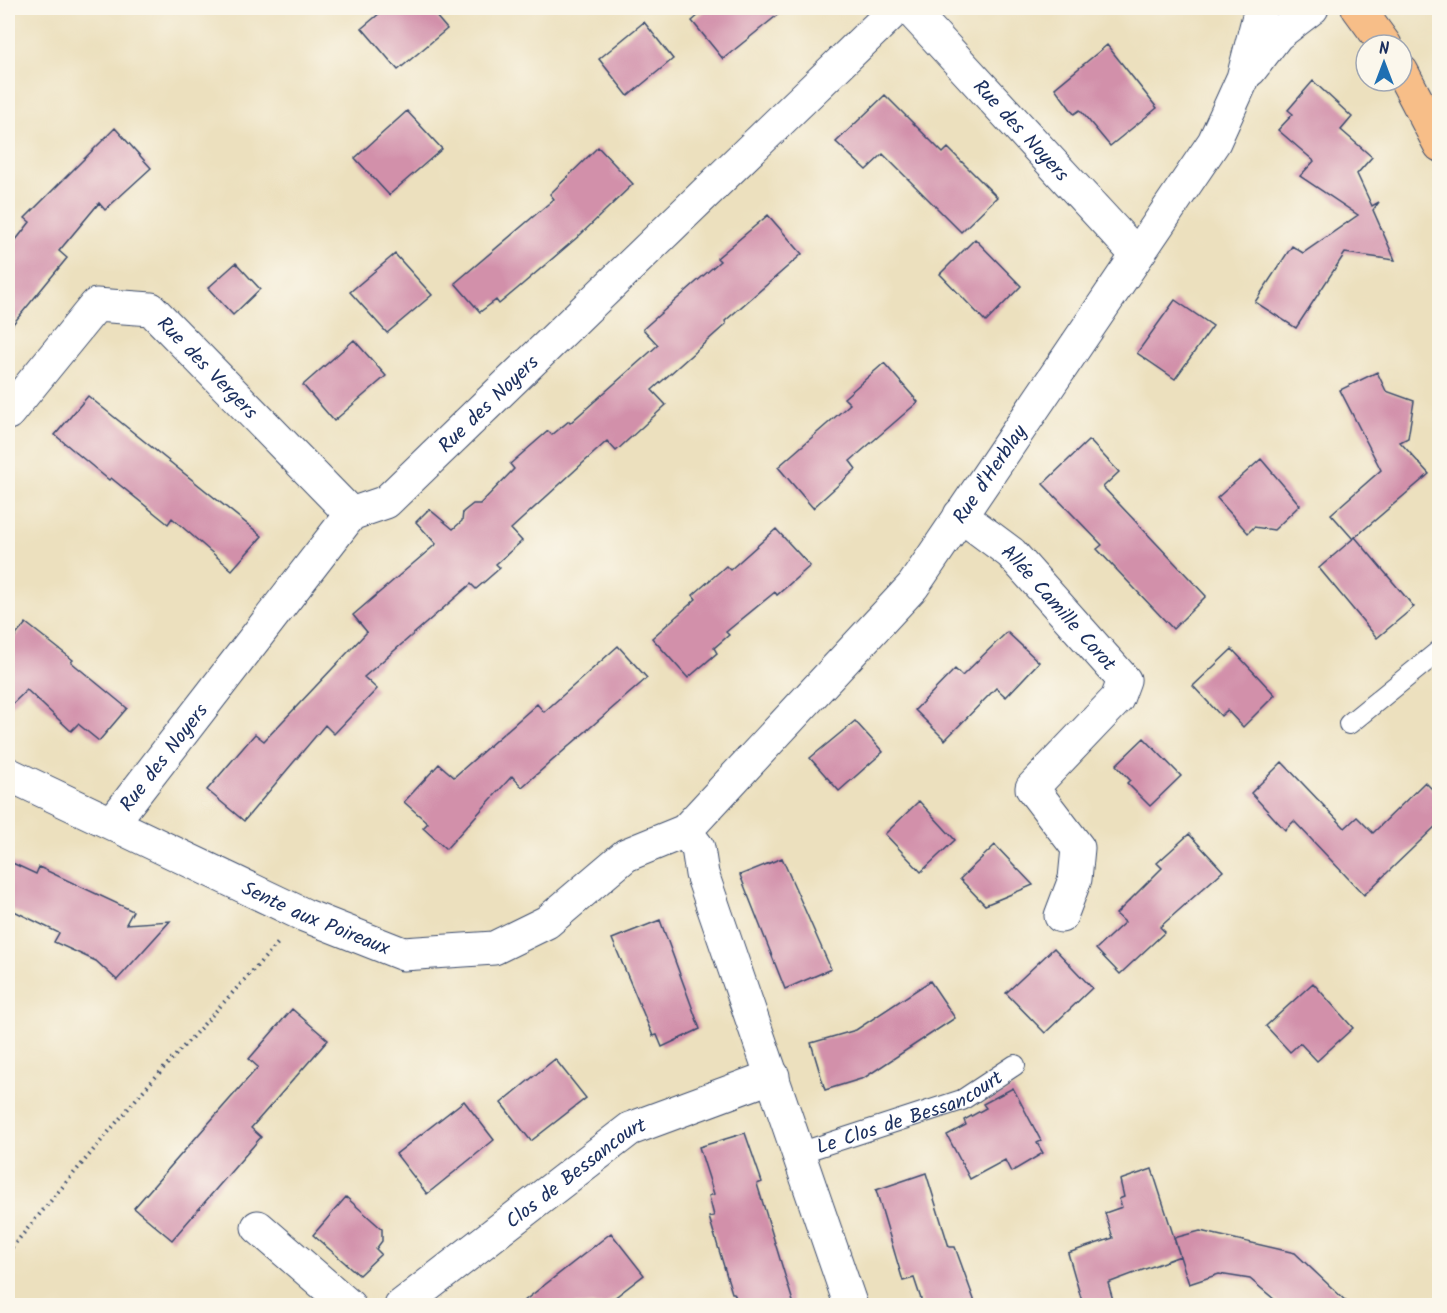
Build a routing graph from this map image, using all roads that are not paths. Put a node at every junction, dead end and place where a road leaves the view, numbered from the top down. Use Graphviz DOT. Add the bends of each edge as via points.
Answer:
graph roads {
  1 [pos="897,8"];
  2 [pos="909,8"];
  3 [pos="1262,8"];
  4 [pos="1312,8"];
  5 [pos="1358,8"];
  6 [pos="1385,8"];
  7 [pos="1376,33"];
  8 [pos="1391,33"];
  9 [pos="1243,78"];
  10 [pos="1413,93"];
  11 [pos="1440,145"];
  12 [pos="1136,254"];
  13 [pos="8,412"];
  14 [pos="351,514"];
  15 [pos="960,515"];
  16 [pos="1440,650"];
  17 [pos="1349,724"];
  18 [pos="8,774"];
  19 [pos="113,822"];
  20 [pos="685,831"];
  21 [pos="1061,916"];
  22 [pos="1016,1065"];
  23 [pos="773,1076"];
  24 [pos="799,1153"];
  25 [pos="258,1227"];
  26 [pos="349,1305"];
  27 [pos="401,1305"];
  28 [pos="850,1305"];
  1 -- 14 [label="street, Rue des Noyers" via="386,502"];
  2 -- 12 [label="street, Rue des Noyers"];
  3 -- 9 [label="street"];
  4 -- 9 [label="street" via="1277,35"];
  5 -- 7 [label="main road"];
  6 -- 8 [label="main road"];
  9 -- 12 [label="street, Rue d'Herblay" via="1214,142"];
  10 -- 11 [label="main road"];
  12 -- 15 [label="street, Rue d'Herblay"];
  13 -- 14 [label="street, Rue des Vergers" via="96,305 151,309"];
  14 -- 19 [label="street, Rue des Noyers"];
  15 -- 20 [label="street, Rue d'Herblay" via="913,586"];
  15 -- 21 [label="street, Allée Camille Corot" via="1011,553 1124,681 1117,699 1032,788 1078,849 1075,879"];
  16 -- 17 [label="lane"];
  18 -- 19 [label="street, Sente aux Poireaux"];
  19 -- 20 [label="street, Sente aux Poireaux" via="304,915 403,954 494,948 547,922 626,855"];
  20 -- 23 [label="street" via="698,848 702,874"];
  22 -- 24 [label="lane, Le Clos de Bessancourt" via="962,1100"];
  23 -- 24 [label="street"];
  23 -- 27 [label="street, Clos de Bessancourt" via="630,1129"];
  24 -- 28 [label="street"];
  25 -- 26 [label="street"];
}
